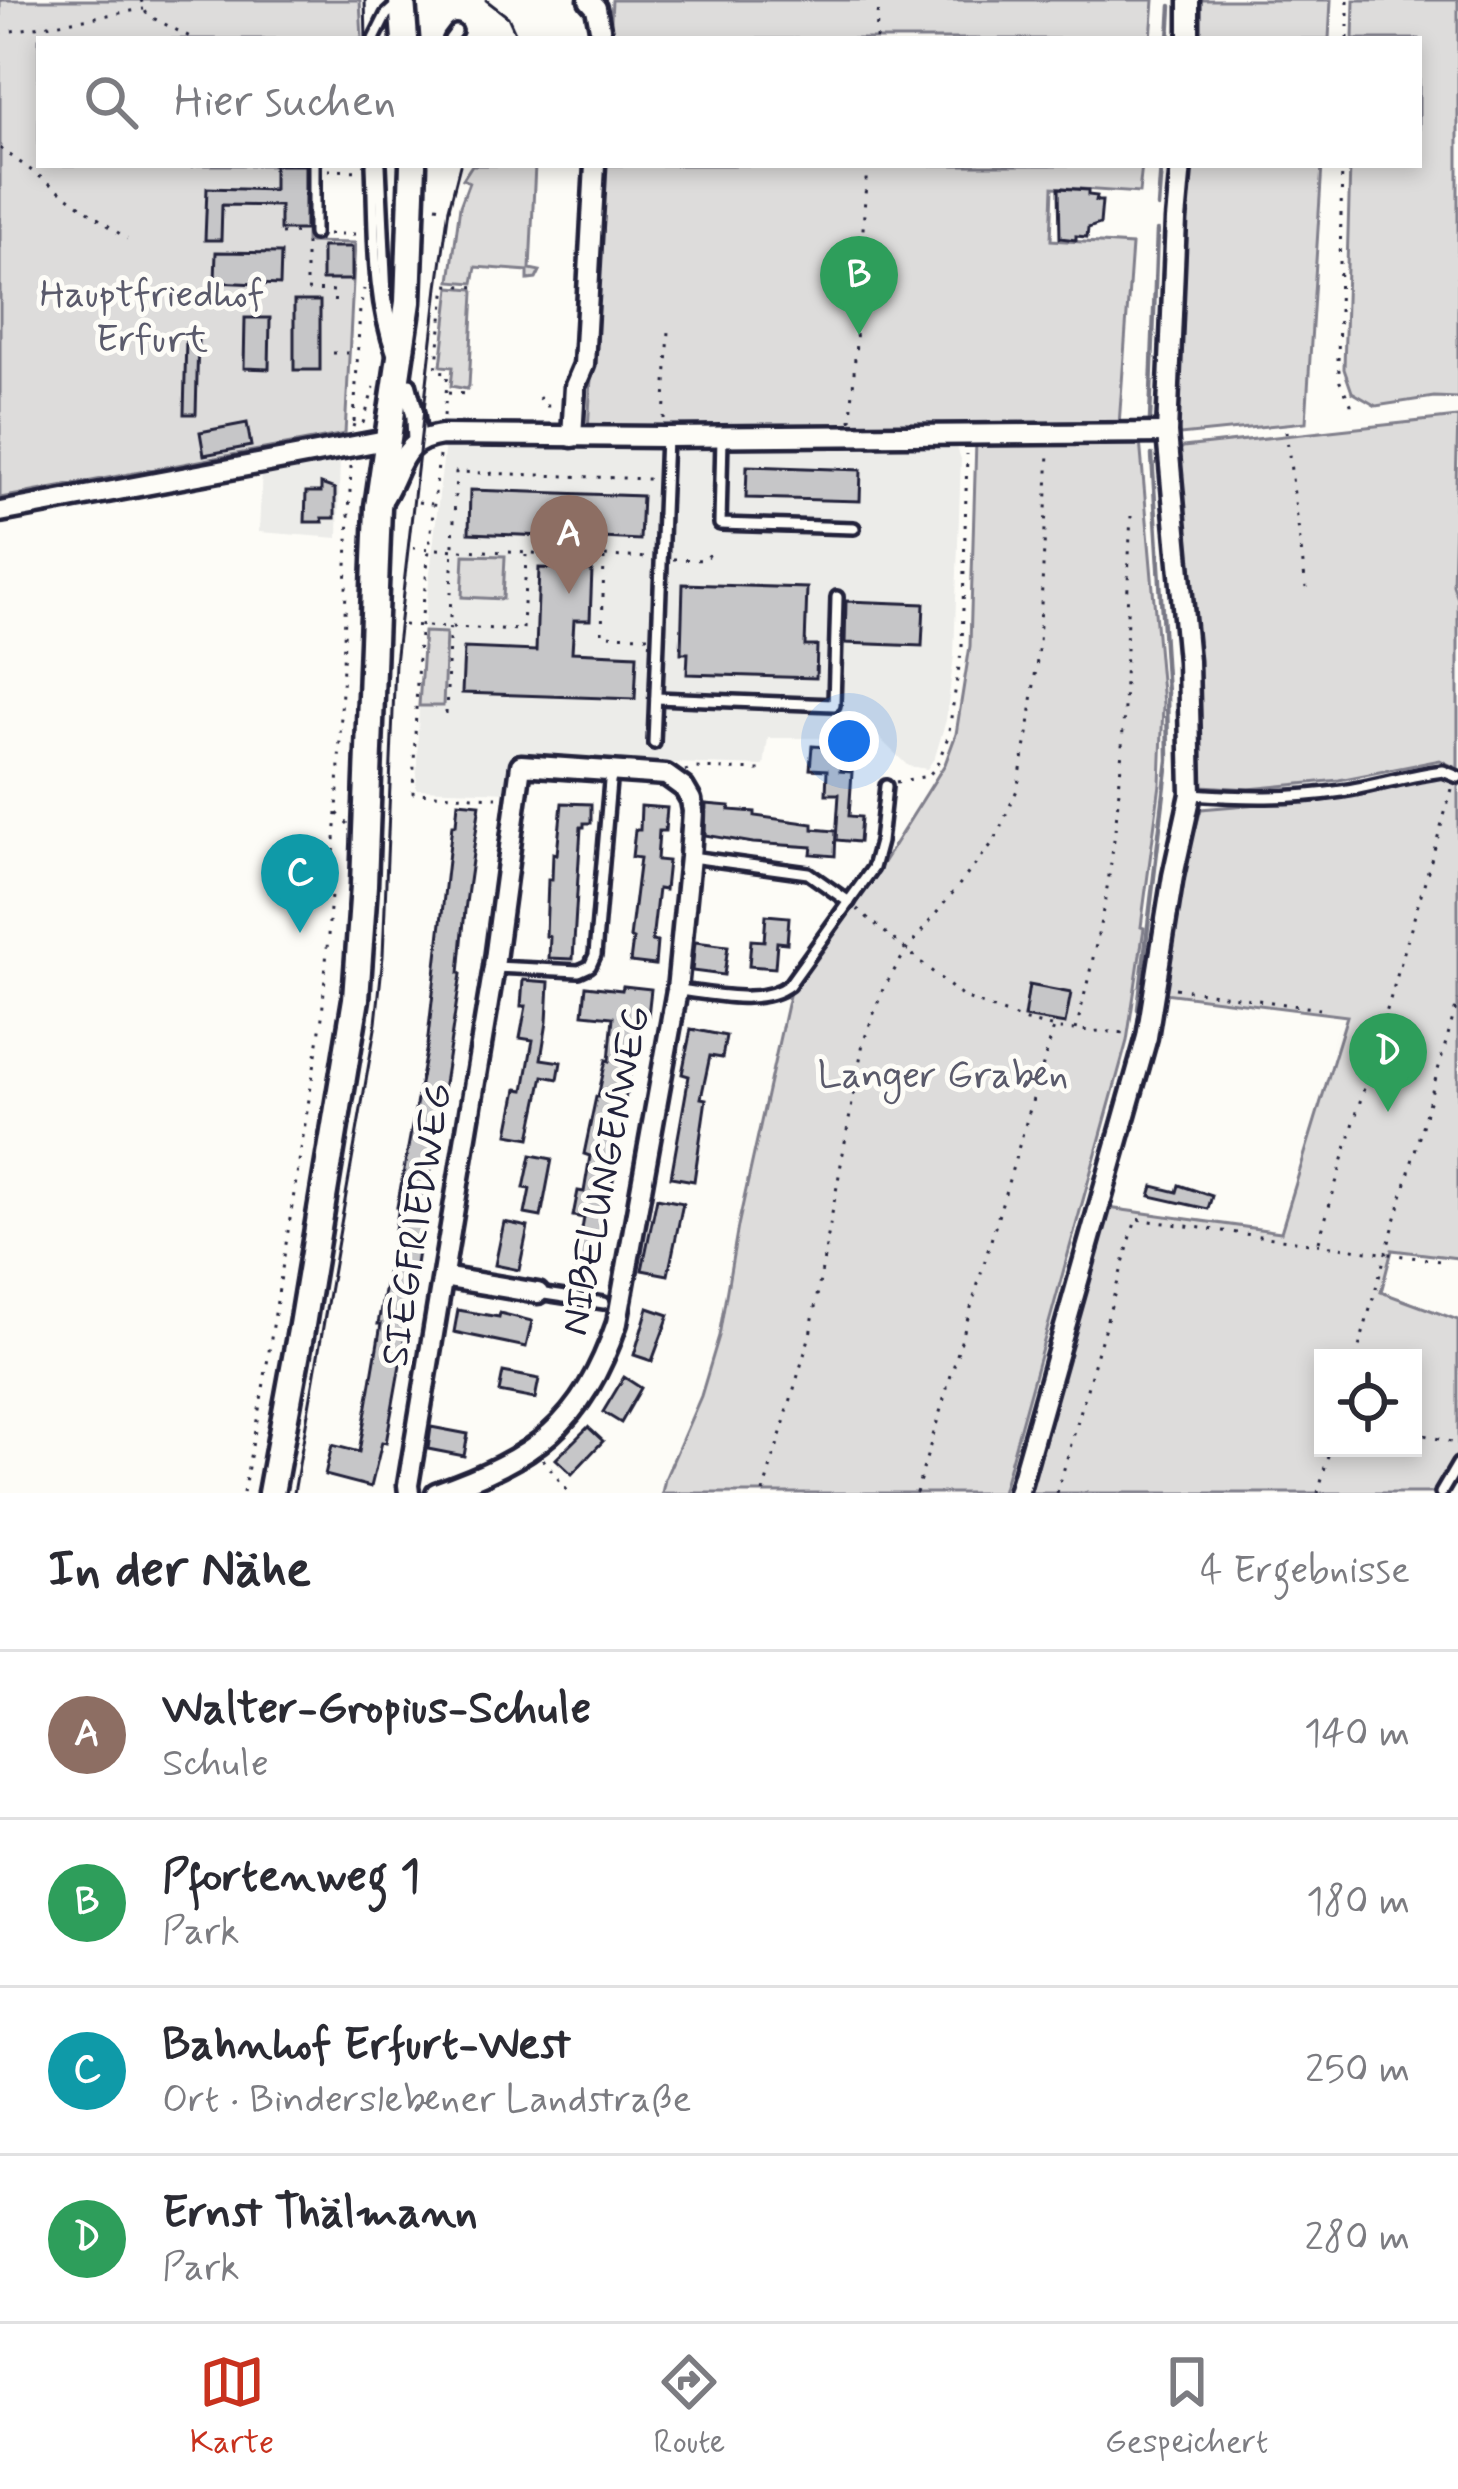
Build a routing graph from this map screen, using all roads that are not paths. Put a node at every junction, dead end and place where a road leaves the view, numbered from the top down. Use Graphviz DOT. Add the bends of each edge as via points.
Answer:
graph roads {
  1 [pos="402,0"];
  2 [pos="589,0"];
  3 [pos="1189,0"];
  4 [pos="376,36"];
  5 [pos="405,36"];
  6 [pos="601,36"];
  7 [pos="1189,36"];
  8 [pos="314,168"];
  9 [pos="376,168"];
  10 [pos="413,168"];
  11 [pos="596,168"];
  12 [pos="1181,168"];
  13 [pos="310,234"];
  14 [pos="391,365"];
  15 [pos="1167,433"];
  16 [pos="722,436"];
  17 [pos="572,437"];
  18 [pos="665,437"];
  19 [pos="386,440"];
  20 [pos="417,442"];
  21 [pos="378,507"];
  22 [pos="0,512"];
  23 [pos="854,528"];
  24 [pos="837,597"];
  25 [pos="656,698"];
  26 [pos="654,743"];
  27 [pos="611,770"];
  28 [pos="1457,777"];
  29 [pos="886,786"];
  30 [pos="1191,794"];
  31 [pos="690,857"];
  32 [pos="849,902"];
  33 [pos="494,967"];
  34 [pos="677,990"];
  35 [pos="443,1277"];
  36 [pos="538,1293"];
  37 [pos="604,1304"];
  38 [pos="1458,1464"];
  39 [pos="271,1493"];
  40 [pos="409,1493"];
  41 [pos="436,1493"];
  42 [pos="1018,1493"];
  43 [pos="1441,1493"];
  1 -- 4 [label="lane"];
  1 -- 5 [label="main road"];
  2 -- 6 [label="street"];
  3 -- 7 [label="street"];
  8 -- 13 [label="lane"];
  9 -- 14 [label="lane"];
  10 -- 14 [label="main road" via="411,266"];
  11 -- 17 [label="street"];
  12 -- 15 [label="street"];
  14 -- 19 [label="main road"];
  14 -- 20 [label="lane" via="414,395"];
  15 -- 16 [label="street"];
  15 -- 30 [label="street"];
  16 -- 18 [label="street"];
  16 -- 23 [label="lane" via="720,524"];
  17 -- 18 [label="street"];
  17 -- 20 [label="street" via="442,435"];
  18 -- 25 [label="lane"];
  19 -- 21 [label="main road"];
  19 -- 22 [label="street"];
  20 -- 21 [label="street"];
  21 -- 39 [label="main road" via="351,1040"];
  24 -- 25 [label="lane" via="834,705"];
  25 -- 26 [label="lane"];
  27 -- 31 [label="street, NIBELUNGENWEG" via="659,773 684,788 693,812"];
  27 -- 33 [label="street, SIEGFRIEDWEG" via="521,765"];
  27 -- 33 [label="lane" via="590,966"];
  28 -- 30 [label="lane" via="1443,771 1300,797"];
  29 -- 32 [label="lane, NIBELUNGENWEG" via="873,868"];
  30 -- 42 [label="street" via="1147,1037"];
  31 -- 32 [label="lane" via="808,873"];
  31 -- 34 [label="street, NIBELUNGENWEG"];
  32 -- 34 [label="lane, NIBELUNGENWEG" via="777,994"];
  33 -- 35 [label="street, SIEGFRIEDWEG"];
  34 -- 41 [label="street, NIBELUNGENWEG" via="605,1358 578,1403 535,1448"];
  35 -- 36 [label="street"];
  35 -- 40 [label="street, SIEGFRIEDWEG"];
  36 -- 37 [label="lane"];
  38 -- 43 [label="lane"];
}
